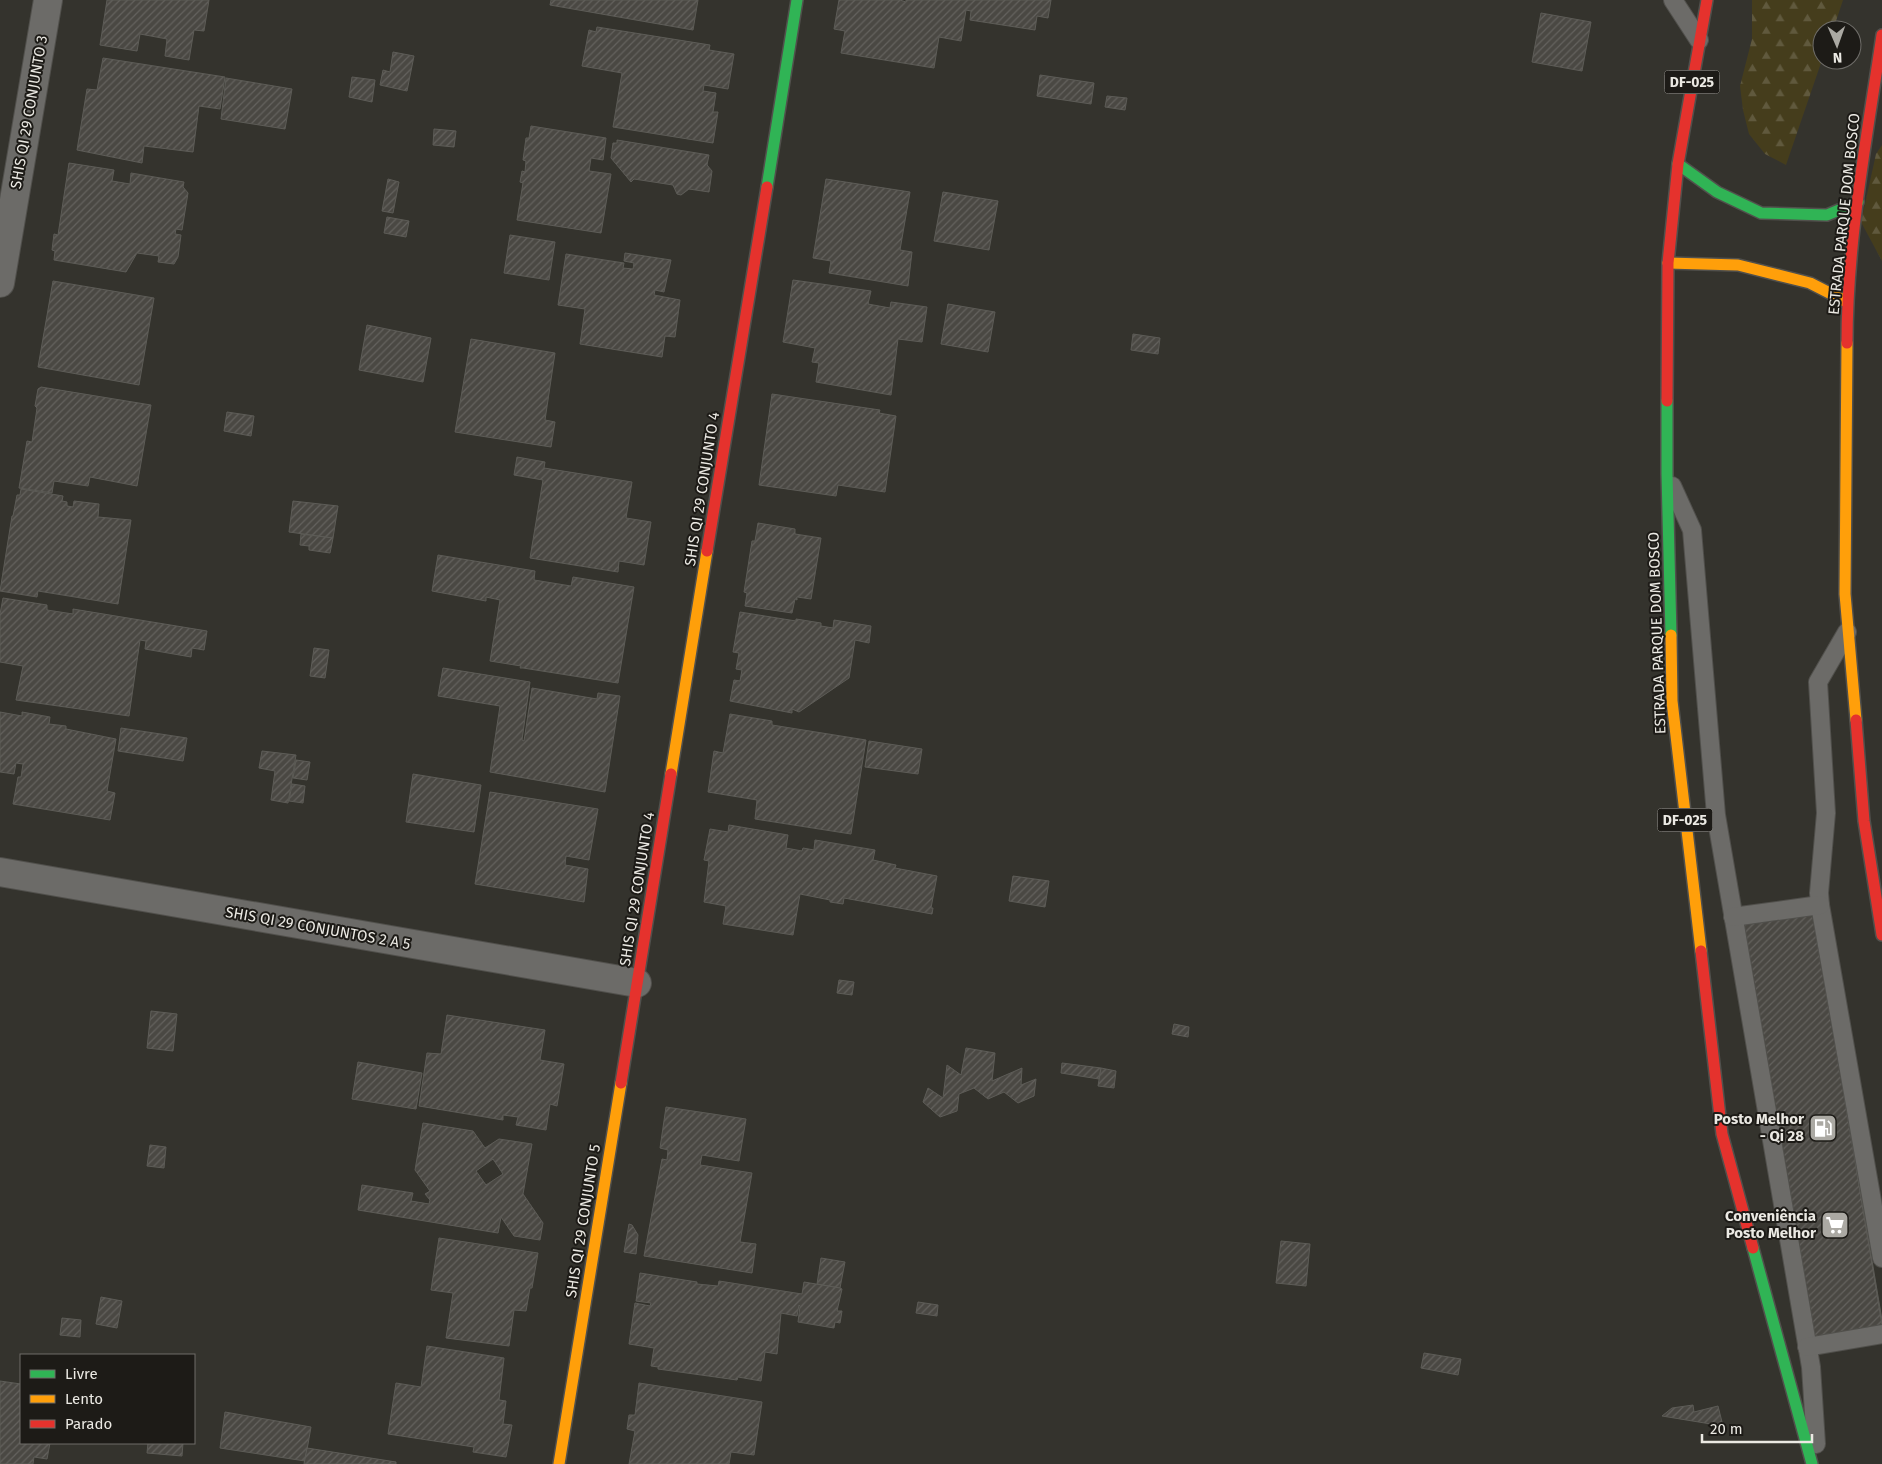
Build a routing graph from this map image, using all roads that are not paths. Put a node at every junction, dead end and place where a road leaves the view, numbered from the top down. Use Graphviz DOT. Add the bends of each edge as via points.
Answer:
graph roads {
  1 [pos="48,0"];
  2 [pos="797,0"];
  3 [pos="1673,0"];
  4 [pos="1707,0"];
  5 [pos="1882,36"];
  6 [pos="1699,40"];
  7 [pos="1678,164"];
  8 [pos="1858,202"];
  9 [pos="1668,263"];
  10 [pos="0,283"];
  11 [pos="1847,302"];
  12 [pos="1667,474"];
  13 [pos="1848,631"];
  14 [pos="0,872"];
  15 [pos="1820,905"];
  16 [pos="1734,917"];
  17 [pos="1882,935"];
  18 [pos="637,982"];
  19 [pos="1882,1258"];
  20 [pos="1882,1334"];
  21 [pos="1807,1347"];
  22 [pos="559,1464"];
  23 [pos="1812,1464"];
  24 [pos="1817,1464"];
  1 -- 10 [label="street, SHIS QI 29 CONJUNTO 3"];
  2 -- 18 [label="main road, SHIS QI 29 CONJUNTO 4"];
  3 -- 6 [label="lane"];
  4 -- 6 [label="main road, ESTRADA PARQUE DOM BOSCO / DF-025"];
  5 -- 8 [label="main road, ESTRADA PARQUE DOM BOSCO"];
  6 -- 7 [label="main road, ESTRADA PARQUE DOM BOSCO / DF-025"];
  7 -- 8 [label="main road" via="1717,192 1761,213 1827,215"];
  7 -- 9 [label="main road, ESTRADA PARQUE DOM BOSCO / DF-025"];
  8 -- 11 [label="main road, ESTRADA PARQUE DOM BOSCO"];
  9 -- 11 [label="main road" via="1738,266 1810,283"];
  9 -- 12 [label="main road, ESTRADA PARQUE DOM BOSCO / DF-025"];
  11 -- 13 [label="main road, ESTRADA PARQUE DOM BOSCO" via="1845,594"];
  12 -- 16 [label="lane" via="1692,530 1716,815"];
  12 -- 23 [label="main road, ESTRADA PARQUE DOM BOSCO / DF-025" via="1672,701 1722,1134"];
  13 -- 15 [label="lane" via="1818,682 1826,813"];
  13 -- 17 [label="main road, ESTRADA PARQUE DOM BOSCO" via="1864,821"];
  14 -- 18 [label="street, SHIS QI 29 CONJUNTOS 2 A 5"];
  15 -- 16 [label="lane"];
  15 -- 19 [label="lane"];
  16 -- 21 [label="lane"];
  18 -- 22 [label="main road, SHIS QI 29 CONJUNTO 5"];
  20 -- 21 [label="lane"];
  21 -- 24 [label="lane"];
}
